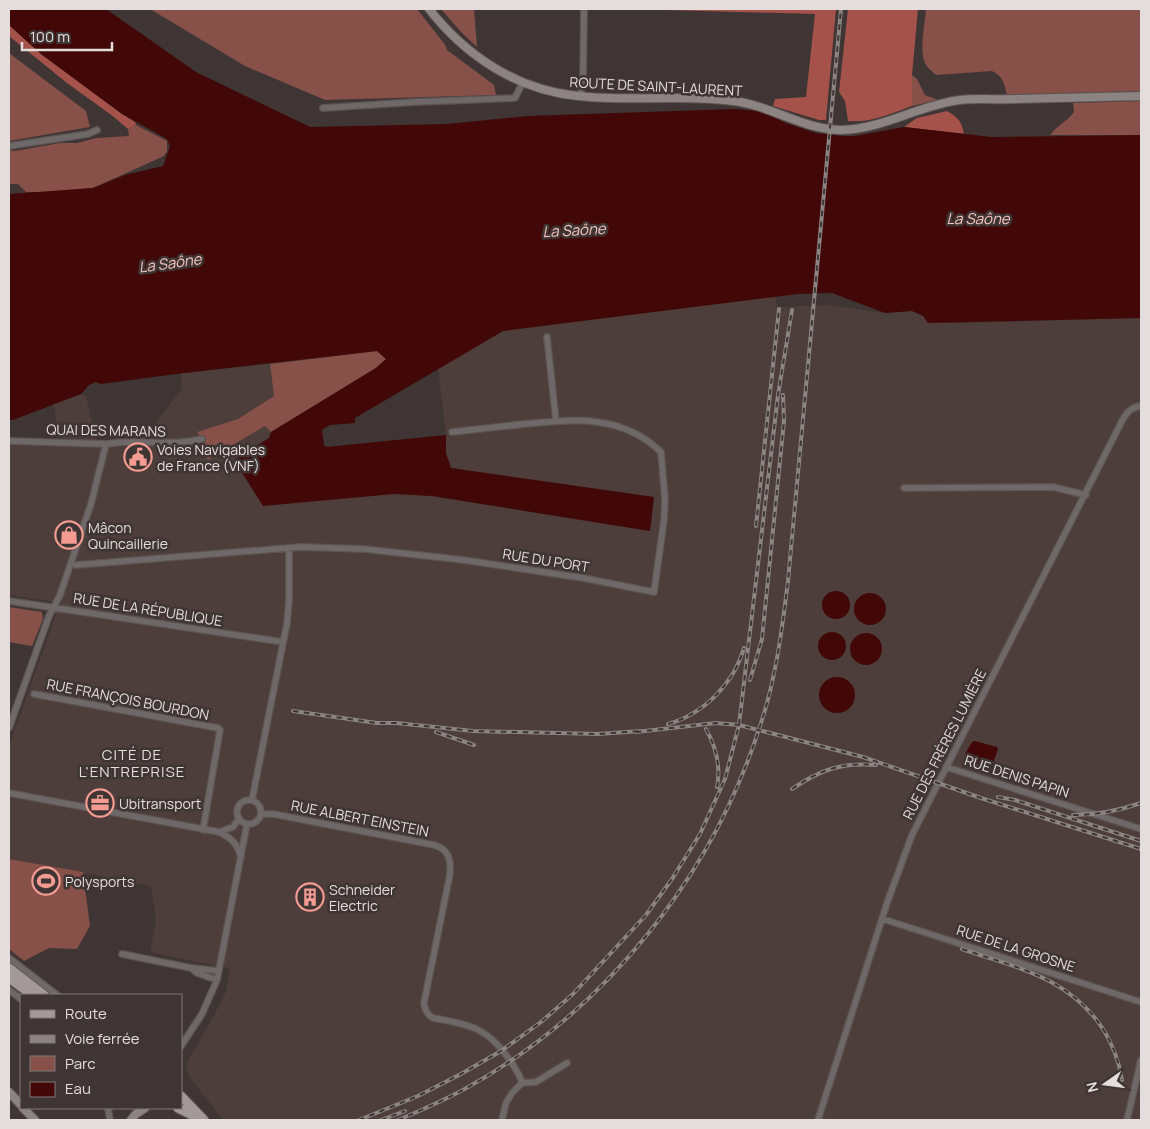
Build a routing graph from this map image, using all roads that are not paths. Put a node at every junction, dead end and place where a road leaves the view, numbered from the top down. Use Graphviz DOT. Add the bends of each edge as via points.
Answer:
graph roads {
  1 [pos="429,9"];
  2 [pos="584,9"];
  3 [pos="524,82"];
  4 [pos="1141,96"];
  5 [pos="580,97"];
  6 [pos="323,108"];
  7 [pos="98,130"];
  8 [pos="9,146"];
  9 [pos="546,337"];
  10 [pos="1141,406"];
  11 [pos="556,421"];
  12 [pos="452,432"];
  13 [pos="202,440"];
  14 [pos="9,441"];
  15 [pos="106,444"];
  16 [pos="904,488"];
  17 [pos="1086,495"];
  18 [pos="289,548"];
  19 [pos="76,565"];
  20 [pos="9,601"];
  21 [pos="53,607"];
  22 [pos="283,642"];
  23 [pos="34,694"];
  24 [pos="9,728"];
  25 [pos="946,767"];
  26 [pos="9,793"];
  27 [pos="252,800"];
  28 [pos="261,814"];
  29 [pos="239,819"];
  30 [pos="247,824"];
  31 [pos="1141,829"];
  32 [pos="203,830"];
  33 [pos="219,832"];
  34 [pos="241,857"];
  35 [pos="883,919"];
  36 [pos="122,954"];
  37 [pos="9,958"];
  38 [pos="9,968"];
  39 [pos="191,968"];
  40 [pos="218,971"];
  41 [pos="9,978"];
  42 [pos="217,980"];
  43 [pos="9,990"];
  44 [pos="31,994"];
  45 [pos="43,994"];
  46 [pos="56,994"];
  47 [pos="20,999"];
  48 [pos="1141,1002"];
  49 [pos="182,1044"];
  50 [pos="1141,1060"];
  51 [pos="567,1063"];
  52 [pos="522,1083"];
  53 [pos="9,1092"];
  54 [pos="182,1097"];
  55 [pos="20,1105"];
  56 [pos="24,1109"];
  57 [pos="180,1109"];
  58 [pos="35,1120"];
  59 [pos="203,1120"];
  60 [pos="502,1120"];
  61 [pos="818,1120"];
  62 [pos="1127,1120"];
  1 -- 3 [label="main road, ROUTE DE SAINT-LAURENT" via="468,50 494,68"];
  2 -- 5 [label="street"];
  3 -- 5 [label="main road, ROUTE DE SAINT-LAURENT"];
  3 -- 6 [label="street" via="515,98"];
  4 -- 5 [label="main road, ROUTE DE SAINT-LAURENT" via="960,100 869,126 843,130 813,126 766,108 733,100"];
  7 -- 8 [label="street"];
  9 -- 11 [label="street"];
  10 -- 17 [label="street, RUE DES FRÈRES LUMIÈRE" via="1132,408 1123,419"];
  11 -- 12 [label="street, RUE DU PORT"];
  11 -- 18 [label="street, RUE DU PORT" via="601,422 630,430 642,435 661,452 665,500 654,592 400,552"];
  13 -- 15 [label="street, QUAI DES MARANS"];
  14 -- 15 [label="street, QUAI DES MARANS"];
  15 -- 21 [label="street" via="91,504"];
  16 -- 17 [label="street" via="1053,487"];
  17 -- 25 [label="street, RUE DES FRÈRES LUMIÈRE"];
  18 -- 19 [label="street, RUE DU PORT"];
  18 -- 22 [label="street" via="289,601"];
  20 -- 21 [label="street, RUE DE LA RÉPUBLIQUE"];
  21 -- 22 [label="street, RUE DE LA RÉPUBLIQUE"];
  21 -- 24 [label="street"];
  22 -- 27 [label="street"];
  23 -- 32 [label="street, RUE FRANÇOIS BOURDON" via="218,728 220,734"];
  25 -- 31 [label="street, RUE DENIS PAPIN"];
  25 -- 35 [label="street, RUE DES FRÈRES LUMIÈRE" via="912,835"];
  26 -- 32 [label="street"];
  27 -- 28 [label="street" via="260,806"];
  27 -- 29 [label="street" via="240,804"];
  28 -- 30 [label="street" via="254,823"];
  28 -- 52 [label="street, RUE ALBERT EINSTEIN" via="434,845 446,852 451,862 450,874 424,1009 429,1016 464,1023 491,1037"];
  29 -- 30 [label="street"];
  29 -- 33 [label="street" via="233,827"];
  30 -- 34 [label="street"];
  32 -- 33 [label="street"];
  33 -- 34 [label="street" via="232,839"];
  34 -- 40 [label="street"];
  35 -- 48 [label="street, RUE DE LA GROSNE"];
  35 -- 61 [label="street, RUE DES FRÈRES LUMIÈRE"];
  36 -- 39 [label="street"];
  37 -- 46 [label="street"];
  38 -- 45 [label="main road"];
  39 -- 40 [label="street"];
  39 -- 42 [label="street"];
  40 -- 42 [label="street"];
  41 -- 44 [label="main road"];
  42 -- 49 [label="street" via="202,1014"];
  43 -- 47 [label="street"];
  50 -- 62 [label="street"];
  51 -- 52 [label="street" via="536,1082"];
  52 -- 60 [label="street" via="506,1103"];
  53 -- 55 [label="main road"];
  54 -- 59 [label="main road"];
  56 -- 58 [label="main road"];
  57 -- 59 [label="main road"];
}
